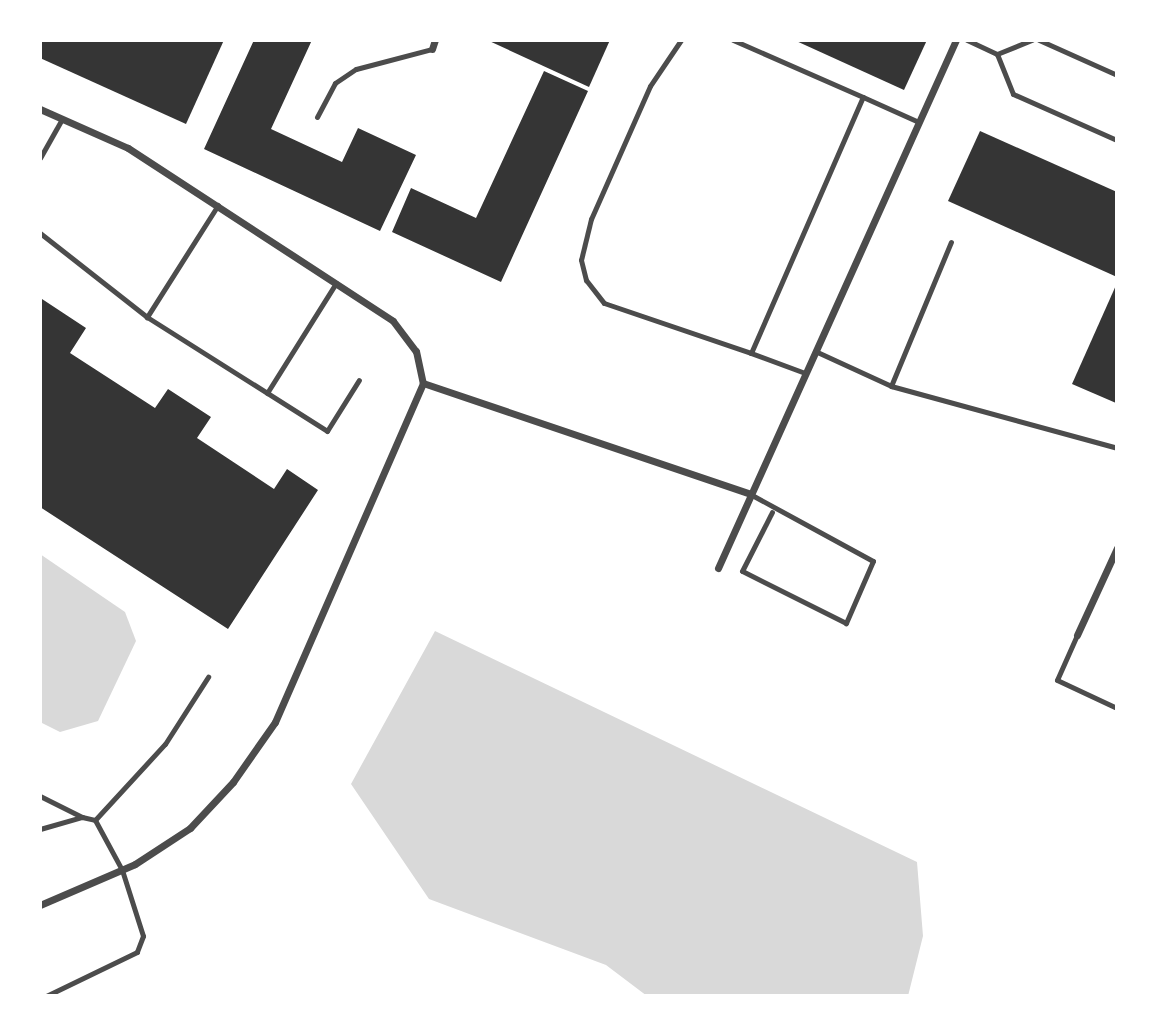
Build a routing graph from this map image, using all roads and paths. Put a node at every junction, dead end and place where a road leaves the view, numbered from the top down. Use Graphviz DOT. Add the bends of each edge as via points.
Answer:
graph roads {
  1 [pos="435,40"];
  2 [pos="681,40"];
  3 [pos="733,40"];
  4 [pos="956,40"];
  5 [pos="967,40"];
  6 [pos="1032,40"];
  7 [pos="1039,40"];
  8 [pos="432,49"];
  9 [pos="997,54"];
  10 [pos="1117,75"];
  11 [pos="863,97"];
  12 [pos="40,109"];
  13 [pos="317,117"];
  14 [pos="62,119"];
  15 [pos="919,122"];
  16 [pos="1117,140"];
  17 [pos="40,158"];
  18 [pos="219,203"];
  19 [pos="40,233"];
  20 [pos="951,242"];
  21 [pos="336,283"];
  22 [pos="147,317"];
  23 [pos="815,351"];
  24 [pos="751,353"];
  25 [pos="805,373"];
  26 [pos="359,380"];
  27 [pos="423,383"];
  28 [pos="891,386"];
  29 [pos="267,393"];
  30 [pos="1117,448"];
  31 [pos="750,494"];
  32 [pos="772,512"];
  33 [pos="1117,548"];
  34 [pos="718,568"];
  35 [pos="1077,635"];
  36 [pos="208,677"];
  37 [pos="1117,708"];
  38 [pos="40,796"];
  39 [pos="82,817"];
  40 [pos="95,820"];
  41 [pos="40,829"];
  42 [pos="122,870"];
  43 [pos="40,905"];
  44 [pos="46,996"];
  1 -- 8 [label="street"];
  2 -- 24 [label="lane" via="650,86 591,219 581,260 586,280 604,303"];
  3 -- 11 [label="lane"];
  4 -- 15 [label="street"];
  5 -- 9 [label="lane"];
  6 -- 9 [label="lane"];
  7 -- 10 [label="lane"];
  8 -- 13 [label="lane" via="356,69 335,83"];
  9 -- 16 [label="lane" via="1013,94"];
  11 -- 15 [label="lane"];
  11 -- 24 [label="lane"];
  12 -- 14 [label="street"];
  14 -- 17 [label="lane"];
  14 -- 18 [label="street" via="128,148"];
  15 -- 23 [label="street"];
  18 -- 21 [label="street"];
  18 -- 22 [label="lane"];
  19 -- 22 [label="lane"];
  20 -- 28 [label="lane"];
  21 -- 27 [label="street" via="393,321 416,351"];
  21 -- 29 [label="lane"];
  22 -- 29 [label="lane"];
  23 -- 25 [label="street"];
  23 -- 28 [label="lane"];
  24 -- 25 [label="lane"];
  25 -- 31 [label="street"];
  26 -- 29 [label="lane" via="327,431"];
  27 -- 31 [label="street"];
  27 -- 42 [label="street" via="275,722 233,782 190,828"];
  28 -- 30 [label="lane" via="1004,412 1095,447"];
  31 -- 32 [label="lane"];
  31 -- 34 [label="street"];
  32 -- 32 [label="lane" via="873,561 846,622 742,571"];
  33 -- 35 [label="street"];
  35 -- 37 [label="lane" via="1057,680"];
  36 -- 40 [label="lane" via="165,744"];
  38 -- 39 [label="lane"];
  39 -- 40 [label="lane"];
  39 -- 41 [label="lane"];
  40 -- 42 [label="lane"];
  42 -- 43 [label="street"];
  42 -- 44 [label="lane" via="142,927 141,945"];
}
